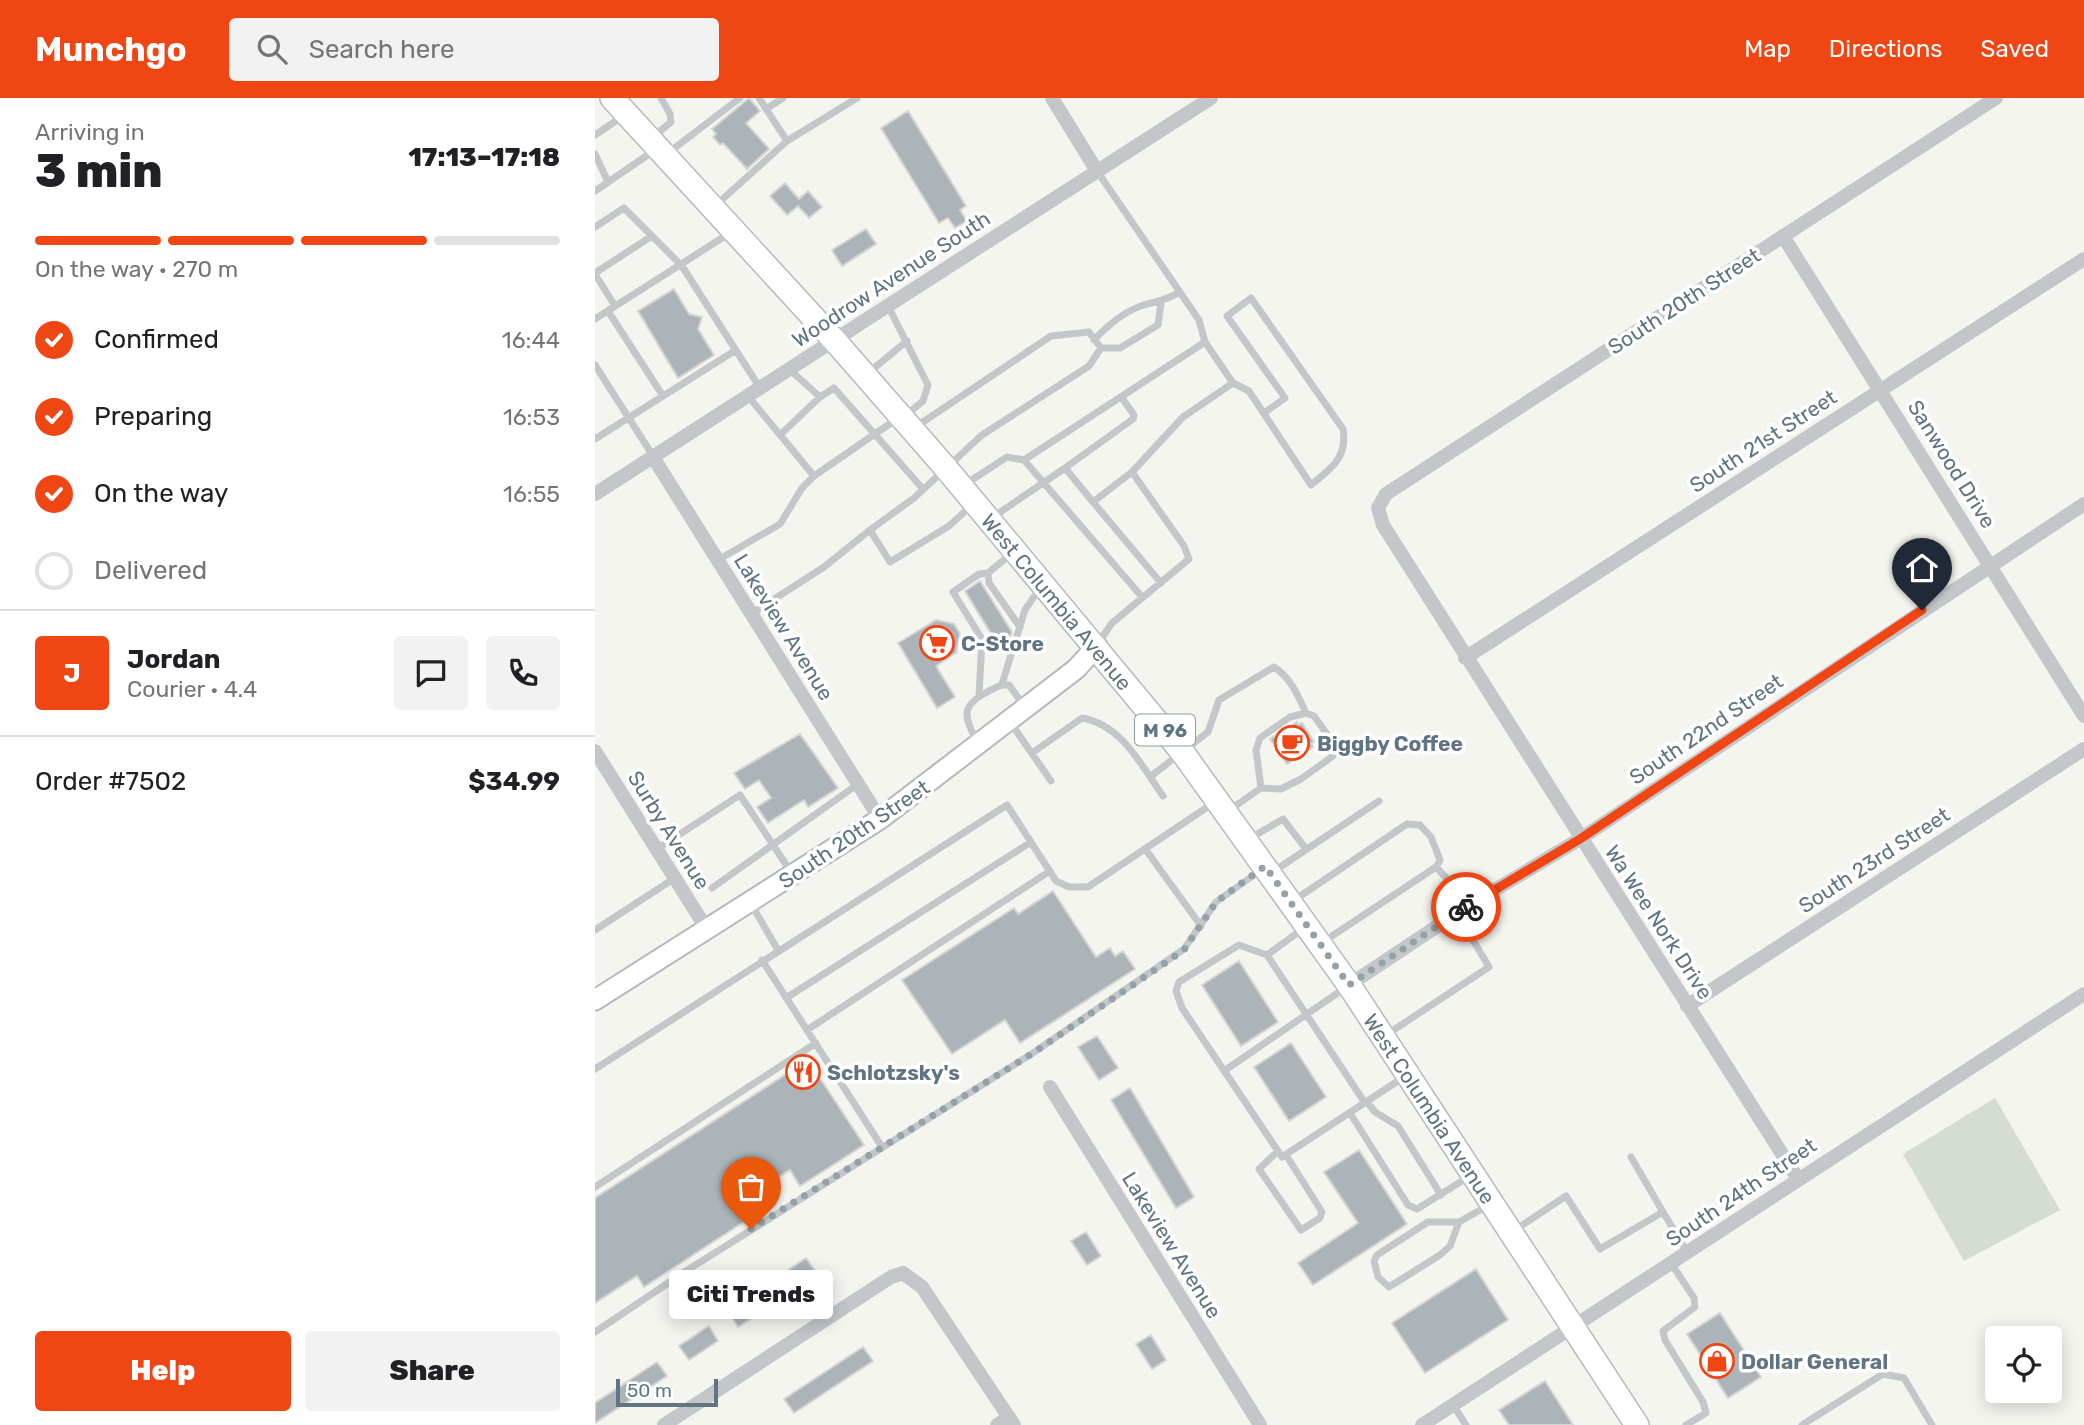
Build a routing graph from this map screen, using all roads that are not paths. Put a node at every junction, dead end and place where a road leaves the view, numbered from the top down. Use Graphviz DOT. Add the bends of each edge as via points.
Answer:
graph roads {
  1 [pos="661,98"];
  2 [pos="740,98"];
  3 [pos="759,98"];
  4 [pos="783,98"];
  5 [pos="857,98"];
  6 [pos="1052,98"];
  7 [pos="1210,98"];
  8 [pos="1996,98"];
  9 [pos="619,106"];
  10 [pos="766,109"];
  11 [pos="595,135"];
  12 [pos="786,141"];
  13 [pos="658,148"];
  14 [pos="595,154"];
  15 [pos="1097,171"];
  16 [pos="608,182"];
  17 [pos="595,191"];
  18 [pos="713,208"];
  19 [pos="595,227"];
  20 [pos="734,231"];
  21 [pos="652,236"];
  22 [pos="1783,236"];
  23 [pos="2084,259"];
  24 [pos="682,266"];
  25 [pos="595,274"];
  26 [pos="1179,292"];
  27 [pos="1160,303"];
  28 [pos="615,306"];
  29 [pos="888,306"];
  30 [pos="608,310"];
  31 [pos="595,319"];
  32 [pos="1094,340"];
  33 [pos="835,341"];
  34 [pos="907,341"];
  35 [pos="1205,342"];
  36 [pos="1101,348"];
  37 [pos="736,350"];
  38 [pos="595,365"];
  39 [pos="789,369"];
  40 [pos="865,376"];
  41 [pos="1233,383"];
  42 [pos="1880,390"];
  43 [pos="754,392"];
  44 [pos="663,396"];
  45 [pos="820,397"];
  46 [pos="1122,398"];
  47 [pos="1264,414"];
  48 [pos="628,418"];
  49 [pos="905,422"];
  50 [pos="875,434"];
  51 [pos="780,435"];
  52 [pos="595,439"];
  53 [pos="653,457"];
  54 [pos="1024,460"];
  55 [pos="945,467"];
  56 [pos="1065,468"];
  57 [pos="1132,472"];
  58 [pos="814,476"];
  59 [pos="1045,484"];
  60 [pos="923,489"];
  61 [pos="968,494"];
  62 [pos="595,495"];
  63 [pos="1093,502"];
  64 [pos="2084,504"];
  65 [pos="1377,508"];
  66 [pos="990,520"];
  67 [pos="870,530"];
  68 [pos="1015,550"];
  69 [pos="718,560"];
  70 [pos="1991,565"];
  71 [pos="988,573"];
  72 [pos="1043,583"];
  73 [pos="1161,583"];
  74 [pos="1142,597"];
  75 [pos="751,614"];
  76 [pos="1020,627"];
  77 [pos="1097,646"];
  78 [pos="1465,658"];
  79 [pos="1002,684"];
  80 [pos="979,696"];
  81 [pos="1026,708"];
  82 [pos="1306,713"];
  83 [pos="2084,716"];
  84 [pos="1010,722"];
  85 [pos="979,746"];
  86 [pos="2084,749"];
  87 [pos="595,751"];
  88 [pos="1031,752"];
  89 [pos="1184,753"];
  90 [pos="1150,778"];
  91 [pos="1051,781"];
  92 [pos="858,784"];
  93 [pos="1261,788"];
  94 [pos="1163,796"];
  95 [pos="1378,802"];
  96 [pos="1223,805"];
  97 [pos="880,820"];
  98 [pos="1580,839"];
  99 [pos="1247,840"];
  100 [pos="1031,842"];
  101 [pos="774,847"];
  102 [pos="657,849"];
  103 [pos="1306,849"];
  104 [pos="1146,850"];
  105 [pos="1436,867"];
  106 [pos="1268,870"];
  107 [pos="1050,871"];
  108 [pos="793,876"];
  109 [pos="675,878"];
  110 [pos="712,888"];
  111 [pos="750,903"];
  112 [pos="1291,903"];
  113 [pos="1462,909"];
  114 [pos="1201,926"];
  115 [pos="595,930"];
  116 [pos="708,930"];
  117 [pos="1313,935"];
  118 [pos="778,950"];
  119 [pos="1267,956"];
  120 [pos="762,960"];
  121 [pos="1349,985"];
  122 [pos="2084,994"];
  123 [pos="786,998"];
  124 [pos="595,1000"];
  125 [pos="1687,1006"];
  126 [pos="1307,1017"];
  127 [pos="807,1030"];
  128 [pos="1383,1037"];
  129 [pos="815,1043"];
  130 [pos="595,1069"];
  131 [pos="1224,1070"];
  132 [pos="1408,1075"];
  133 [pos="1049,1087"];
  134 [pos="1366,1102"];
  135 [pos="1350,1113"];
  136 [pos="881,1147"];
  137 [pos="1282,1153"];
  138 [pos="1632,1157"];
  139 [pos="1473,1174"];
  140 [pos="1797,1179"];
  141 [pos="595,1187"];
  142 [pos="1441,1195"];
  143 [pos="1492,1203"];
  144 [pos="1663,1212"];
  145 [pos="1459,1222"];
  146 [pos="1512,1232"];
  147 [pos="1687,1252"];
  148 [pos="1671,1263"];
  149 [pos="1575,1327"];
  150 [pos="595,1332"];
  151 [pos="1453,1405"];
  152 [pos="1007,1422"];
  153 [pos="664,1425"];
  154 [pos="1260,1425"];
  155 [pos="1422,1425"];
  156 [pos="1466,1425"];
  157 [pos="1637,1425"];
  158 [pos="1686,1425"];
  159 [pos="1802,1425"];
  160 [pos="1932,1425"];
  1 -- 13 [label="lane" via="671,122"];
  2 -- 13 [label="lane"];
  3 -- 10 [label="lane"];
  4 -- 10 [label="lane"];
  5 -- 12 [label="lane"];
  6 -- 15 [label="street"];
  7 -- 15 [label="street, Woodrow Avenue South"];
  8 -- 22 [label="street, South 20th Street"];
  9 -- 11 [label="lane"];
  9 -- 13 [label="main road, West Columbia Avenue / M 96"];
  10 -- 12 [label="lane"];
  12 -- 18 [label="lane"];
  13 -- 16 [label="lane"];
  13 -- 18 [label="main road, West Columbia Avenue / M 96"];
  14 -- 16 [label="lane"];
  15 -- 26 [label="lane"];
  15 -- 29 [label="street, Woodrow Avenue South"];
  16 -- 17 [label="lane"];
  18 -- 20 [label="main road, West Columbia Avenue / M 96"];
  19 -- 21 [label="lane" via="624,208"];
  20 -- 24 [label="lane"];
  20 -- 33 [label="main road, West Columbia Avenue / M 96"];
  21 -- 24 [label="lane"];
  21 -- 25 [label="lane"];
  22 -- 42 [label="street, Sanwood Drive"];
  22 -- 65 [label="street, South 20th Street" via="1386,494"];
  23 -- 42 [label="street, South 21st Street"];
  24 -- 28 [label="lane"];
  24 -- 37 [label="lane"];
  25 -- 28 [label="lane"];
  26 -- 27 [label="lane"];
  26 -- 35 [label="lane" via="1199,320"];
  27 -- 32 [label="lane" via="1132,310 1111,322"];
  27 -- 36 [label="lane" via="1158,325 1120,348"];
  28 -- 30 [label="lane"];
  29 -- 33 [label="street, Woodrow Avenue South"];
  29 -- 34 [label="lane"];
  30 -- 31 [label="lane"];
  30 -- 44 [label="lane"];
  32 -- 36 [label="lane"];
  32 -- 49 [label="lane" via="1089,332 1051,336 944,405"];
  33 -- 39 [label="street, Woodrow Avenue South"];
  33 -- 40 [label="main road, West Columbia Avenue / M 96"];
  34 -- 40 [label="lane"];
  34 -- 49 [label="lane" via="928,392"];
  35 -- 41 [label="lane"];
  35 -- 46 [label="lane"];
  36 -- 55 [label="lane" via="1090,366 982,435"];
  37 -- 43 [label="lane"];
  37 -- 44 [label="lane"];
  38 -- 48 [label="lane"];
  39 -- 43 [label="street, Woodrow Avenue South"];
  39 -- 45 [label="lane"];
  40 -- 49 [label="main road, West Columbia Avenue / M 96"];
  41 -- 47 [label="lane" via="1249,391"];
  41 -- 57 [label="lane" via="1182,416"];
  42 -- 70 [label="street, Sanwood Drive"];
  42 -- 78 [label="street, South 21st Street"];
  43 -- 51 [label="lane"];
  43 -- 53 [label="street, Woodrow Avenue South"];
  44 -- 48 [label="lane"];
  45 -- 50 [label="lane" via="834,388"];
  45 -- 51 [label="lane"];
  46 -- 54 [label="lane"];
  46 -- 56 [label="lane" via="1133,419"];
  47 -- 47 [label="lane" via="1311,485 1342,456 1343,429 1251,298 1227,316 1285,398"];
  48 -- 52 [label="lane"];
  48 -- 53 [label="lane"];
  49 -- 50 [label="lane"];
  49 -- 55 [label="main road, West Columbia Avenue / M 96"];
  50 -- 58 [label="lane"];
  50 -- 60 [label="lane"];
  51 -- 58 [label="lane"];
  53 -- 62 [label="street, Woodrow Avenue South"];
  53 -- 69 [label="street, Lakeview Avenue"];
  54 -- 59 [label="lane"];
  54 -- 61 [label="lane" via="1007,457"];
  55 -- 60 [label="lane"];
  55 -- 61 [label="main road, West Columbia Avenue / M 96"];
  56 -- 59 [label="lane"];
  56 -- 63 [label="lane"];
  57 -- 63 [label="lane"];
  57 -- 73 [label="lane" via="1189,558"];
  58 -- 69 [label="lane" via="780,524"];
  59 -- 66 [label="lane"];
  59 -- 74 [label="lane"];
  60 -- 67 [label="lane"];
  61 -- 66 [label="main road, West Columbia Avenue / M 96"];
  61 -- 67 [label="lane" via="949,526 890,562"];
  63 -- 73 [label="lane"];
  64 -- 70 [label="street, South 22nd Street"];
  65 -- 78 [label="street, Wa Wee Nork Drive"];
  66 -- 68 [label="main road, West Columbia Avenue / M 96"];
  67 -- 75 [label="lane" via="824,567"];
  68 -- 71 [label="lane"];
  68 -- 72 [label="main road, West Columbia Avenue / M 96"];
  69 -- 75 [label="street, Lakeview Avenue"];
  70 -- 83 [label="street, Sanwood Drive"];
  70 -- 98 [label="street, South 22nd Street"];
  71 -- 76 [label="lane" via="989,583"];
  71 -- 80 [label="lane" via="953,592 982,639"];
  72 -- 76 [label="lane"];
  72 -- 77 [label="main road, West Columbia Avenue / M 96"];
  73 -- 74 [label="lane"];
  74 -- 77 [label="lane" via="1112,623"];
  75 -- 92 [label="street, Lakeview Avenue"];
  76 -- 79 [label="lane"];
  77 -- 81 [label="main road, South 20th Street" via="1076,669"];
  77 -- 89 [label="main road, West Columbia Avenue / M 96"];
  78 -- 98 [label="street, Wa Wee Nork Drive"];
  79 -- 80 [label="lane"];
  79 -- 81 [label="lane" via="1009,685"];
  80 -- 85 [label="lane" via="966,714"];
  81 -- 84 [label="main road, South 20th Street"];
  82 -- 89 [label="lane" via="1296,691 1274,667 1219,700 1208,732"];
  82 -- 93 [label="lane" via="1290,717 1260,738 1255,750"];
  82 -- 93 [label="lane" via="1314,716 1329,737 1333,757 1281,789"];
  84 -- 85 [label="main road, South 20th Street"];
  84 -- 88 [label="lane"];
  85 -- 97 [label="main road, South 20th Street"];
  86 -- 125 [label="street, South 23rd Street"];
  87 -- 102 [label="street, Surby Avenue"];
  88 -- 90 [label="lane" via="1081,718 1093,720 1124,740"];
  88 -- 91 [label="lane"];
  89 -- 90 [label="lane"];
  89 -- 96 [label="main road, West Columbia Avenue / M 96"];
  90 -- 94 [label="lane"];
  92 -- 97 [label="street, Lakeview Avenue"];
  92 -- 101 [label="lane"];
  93 -- 96 [label="lane"];
  95 -- 103 [label="lane"];
  96 -- 99 [label="main road, West Columbia Avenue / M 96"];
  96 -- 104 [label="lane"];
  97 -- 108 [label="main road, South 20th Street"];
  98 -- 113 [label="street, South 22nd Street"];
  98 -- 125 [label="street, Wa Wee Nork Drive"];
  99 -- 103 [label="lane" via="1283,818"];
  99 -- 106 [label="main road, West Columbia Avenue / M 96"];
  100 -- 107 [label="lane"];
  100 -- 118 [label="lane" via="1007,805"];
  100 -- 123 [label="lane"];
  101 -- 102 [label="lane" via="740,795"];
  101 -- 108 [label="lane"];
  101 -- 110 [label="lane"];
  102 -- 109 [label="street, Surby Avenue"];
  103 -- 106 [label="lane"];
  104 -- 107 [label="lane" via="1087,887 1069,887 1056,881"];
  104 -- 114 [label="lane"];
  105 -- 112 [label="lane" via="1440,860 1431,837 1420,825 1407,824"];
  105 -- 113 [label="lane" via="1452,884"];
  105 -- 117 [label="lane"];
  106 -- 112 [label="main road, West Columbia Avenue / M 96"];
  106 -- 114 [label="lane" via="1216,902"];
  107 -- 127 [label="lane"];
  108 -- 111 [label="main road, South 20th Street"];
  109 -- 115 [label="lane"];
  109 -- 116 [label="street, Surby Avenue"];
  111 -- 116 [label="main road, South 20th Street"];
  111 -- 118 [label="lane"];
  112 -- 117 [label="main road, West Columbia Avenue / M 96"];
  113 -- 121 [label="street, South 22nd Street"];
  113 -- 128 [label="lane" via="1467,930 1489,967"];
  114 -- 136 [label="lane" via="1184,950 1033,1053"];
  116 -- 124 [label="main road, South 20th Street"];
  117 -- 119 [label="lane"];
  117 -- 121 [label="main road, West Columbia Avenue / M 96"];
  118 -- 120 [label="lane"];
  119 -- 126 [label="lane"];
  119 -- 131 [label="lane" via="1239,945 1179,982 1176,991 1182,1008"];
  120 -- 123 [label="lane"];
  120 -- 130 [label="lane"];
  121 -- 126 [label="lane"];
  121 -- 128 [label="main road, West Columbia Avenue / M 96"];
  122 -- 140 [label="street, South 24th Street"];
  123 -- 127 [label="lane"];
  125 -- 140 [label="street, Wa Wee Nork Drive"];
  126 -- 131 [label="lane"];
  126 -- 134 [label="lane"];
  127 -- 129 [label="lane"];
  128 -- 132 [label="main road, West Columbia Avenue / M 96"];
  129 -- 136 [label="lane"];
  129 -- 141 [label="lane"];
  131 -- 137 [label="lane"];
  132 -- 134 [label="lane"];
  132 -- 139 [label="main road, West Columbia Avenue / M 96"];
  133 -- 154 [label="street, Lakeview Avenue"];
  134 -- 135 [label="lane"];
  134 -- 142 [label="lane" via="1398,1126"];
  135 -- 137 [label="lane"];
  135 -- 142 [label="lane" via="1408,1205 1417,1209"];
  136 -- 150 [label="lane"];
  137 -- 137 [label="lane" via="1322,1212 1301,1230 1259,1169"];
  138 -- 144 [label="lane"];
  139 -- 142 [label="lane"];
  139 -- 143 [label="main road, West Columbia Avenue / M 96"];
  140 -- 147 [label="street, South 24th Street"];
  143 -- 145 [label="lane"];
  143 -- 146 [label="main road, West Columbia Avenue / M 96"];
  144 -- 146 [label="lane" via="1600,1248 1566,1196"];
  144 -- 147 [label="lane"];
  145 -- 145 [label="lane" via="1429,1222 1377,1255 1378,1277 1389,1287 1440,1255 1450,1246"];
  146 -- 149 [label="main road, West Columbia Avenue / M 96"];
  147 -- 148 [label="street, South 24th Street"];
  148 -- 149 [label="street, South 24th Street"];
  148 -- 158 [label="lane" via="1695,1307 1663,1331 1665,1340 1706,1413"];
  149 -- 151 [label="street, South 24th Street"];
  149 -- 157 [label="main road, West Columbia Avenue / M 96"];
  151 -- 155 [label="street, South 24th Street"];
  151 -- 156 [label="lane"];
  152 -- 153 [label="street" via="922,1287 903,1273"];
  159 -- 160 [label="lane" via="1883,1374 1895,1374 1904,1378"];
}
